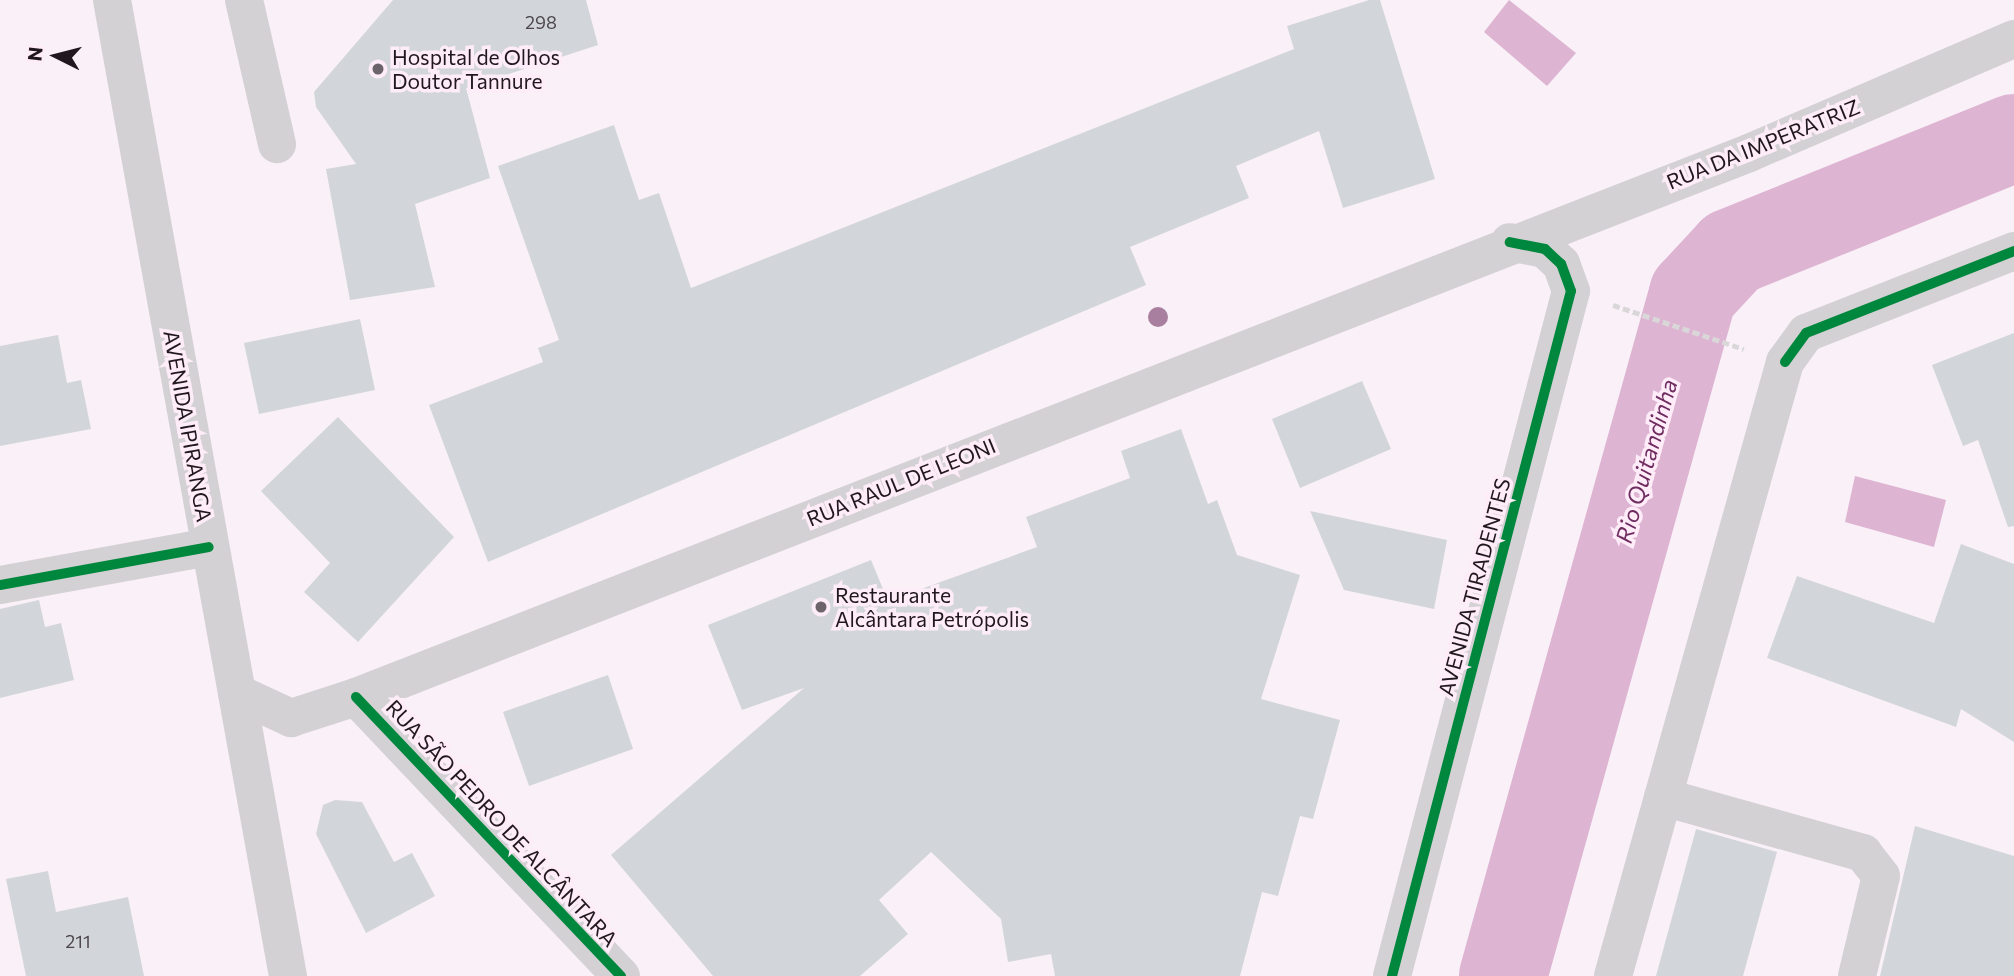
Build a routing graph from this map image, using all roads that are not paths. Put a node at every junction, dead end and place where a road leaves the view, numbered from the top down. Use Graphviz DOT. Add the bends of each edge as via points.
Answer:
graph roads {
  1 [pos="112,0"];
  2 [pos="244,0"];
  3 [pos="2014,39"];
  4 [pos="277,144"];
  5 [pos="1510,242"];
  6 [pos="2014,251"];
  7 [pos="209,547"];
  8 [pos="0,585"];
  9 [pos="237,693"];
  10 [pos="356,697"];
  11 [pos="292,718"];
  12 [pos="252,779"];
  13 [pos="1663,797"];
  14 [pos="288,976"];
  15 [pos="621,976"];
  16 [pos="1392,976"];
  17 [pos="1613,976"];
  18 [pos="1857,976"];
  1 -- 7 [label="main road, AVENIDA IPIRANGA"];
  2 -- 4 [label="main road"];
  3 -- 5 [label="main road, RUA DA IMPERATRIZ" via="1749,153"];
  5 -- 10 [label="main road, RUA RAUL DE LEONI"];
  5 -- 16 [label="main road, AVENIDA TIRADENTES" via="1545,248 1561,264 1571,291"];
  6 -- 13 [label="main road" via="1806,333 1785,362"];
  7 -- 8 [label="main road"];
  7 -- 9 [label="main road, AVENIDA IPIRANGA"];
  9 -- 11 [label="main road"];
  9 -- 12 [label="main road, AVENIDA IPIRANGA"];
  10 -- 11 [label="main road, RUA RAUL DE LEONI"];
  10 -- 15 [label="main road, RUA SÃO PEDRO DE ALCÂNTARA"];
  11 -- 12 [label="main road"];
  12 -- 14 [label="main road, AVENIDA IPIRANGA"];
  13 -- 17 [label="main road"];
  13 -- 18 [label="main road" via="1863,853 1881,876"];
}
